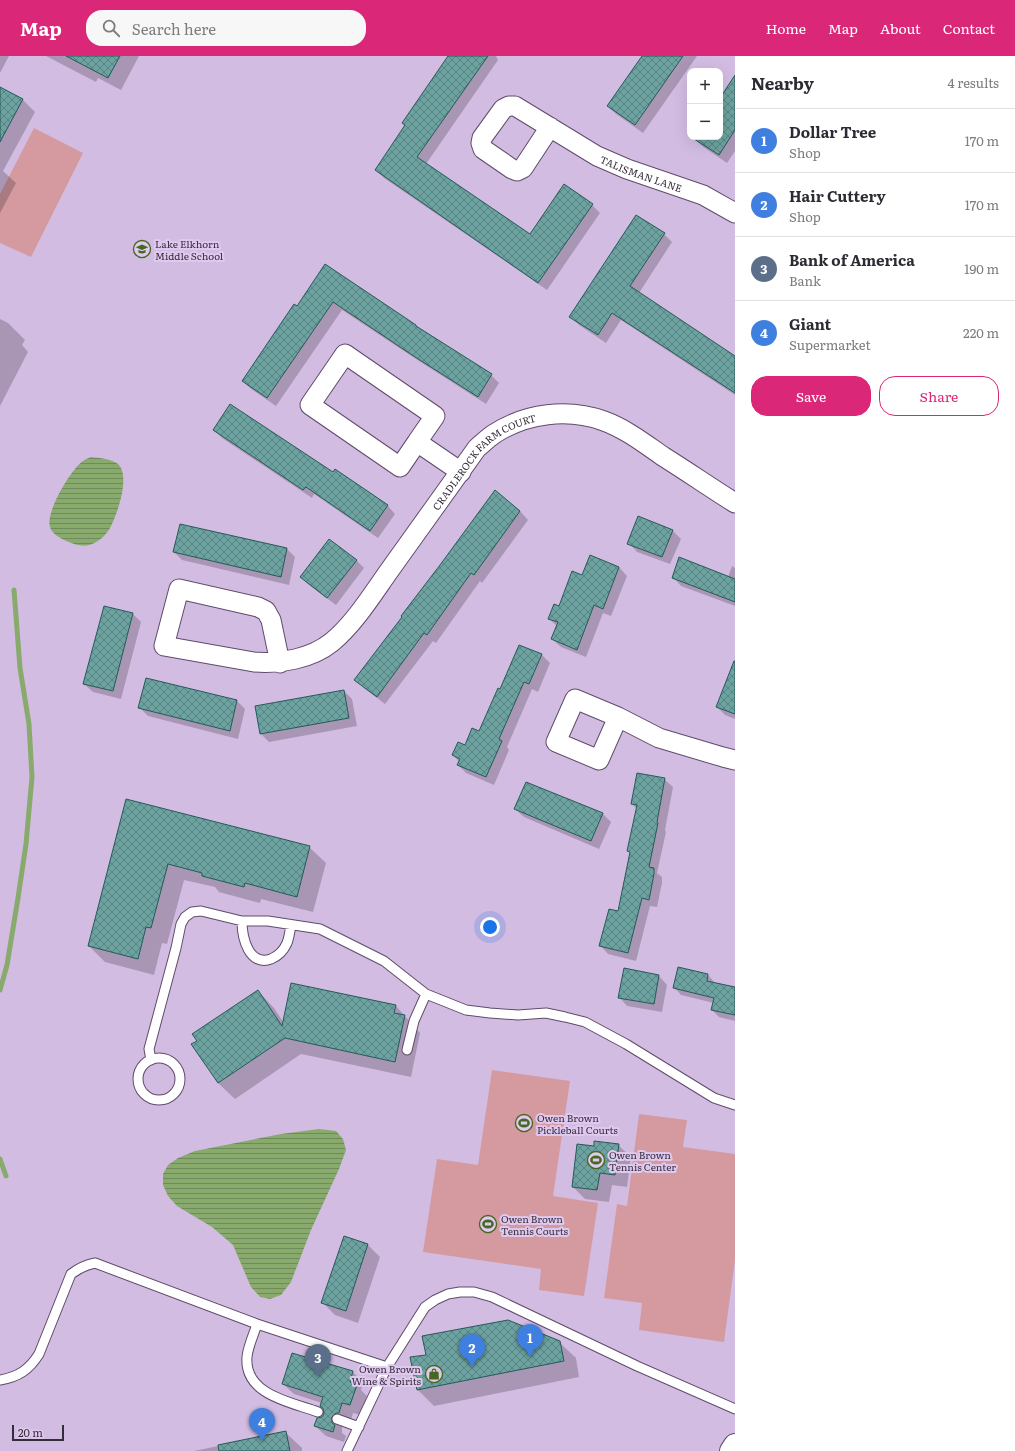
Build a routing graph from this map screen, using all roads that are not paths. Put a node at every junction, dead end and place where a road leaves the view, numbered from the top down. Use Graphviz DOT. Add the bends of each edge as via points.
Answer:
graph roads {
  1 [pos="550,127"];
  2 [pos="735,213"];
  3 [pos="417,442"];
  4 [pos="461,472"];
  5 [pos="735,503"];
  6 [pos="280,663"];
  7 [pos="618,717"];
  8 [pos="735,760"];
  9 [pos="242,921"];
  10 [pos="291,925"];
  11 [pos="426,994"];
  12 [pos="407,1050"];
  13 [pos="151,1060"];
  14 [pos="735,1105"];
  15 [pos="257,1324"];
  16 [pos="387,1367"];
  17 [pos="0,1380"];
  18 [pos="735,1409"];
  19 [pos="318,1412"];
  20 [pos="337,1419"];
  21 [pos="359,1427"];
  22 [pos="735,1445"];
  23 [pos="348,1451"];
  24 [pos="732,1451"];
  1 -- 2 [label="street, TALISMAN LANE" via="597,156 703,195"];
  3 -- 3 [label="street" via="400,467 310,405 345,354 435,416"];
  3 -- 4 [label="street"];
  4 -- 5 [label="street, CRADLEROCK FARM COURT" via="478,448 494,434 511,425 546,414 584,415 626,431"];
  4 -- 6 [label="street, CRADLEROCK FARM COURT" via="344,630 320,650"];
  6 -- 6 [label="street, CRADLEROCK FARM COURT" via="254,662 164,646 179,589 266,611 271,620"];
  7 -- 8 [label="street" via="659,738"];
  9 -- 10 [label="lane" via="268,921"];
  9 -- 10 [label="lane" via="242,932 249,952 255,958 265,960 281,952 287,943"];
  9 -- 13 [label="lane" via="201,911 192,912 185,917 181,924 149,1049"];
  10 -- 11 [label="lane" via="320,930 384,960"];
  11 -- 12 [label="lane" via="414,1021"];
  11 -- 14 [label="lane" via="466,1010 518,1015 546,1013 585,1022 714,1098"];
  13 -- 13 [label="lane" via="144,1065 139,1075 139,1084 144,1093 152,1099 160,1100 174,1095 179,1087 178,1069 167,1060"];
  15 -- 16 [label="lane"];
  15 -- 17 [label="lane" via="95,1263 87,1264 71,1274 33,1364 16,1376"];
  15 -- 19 [label="lane" via="247,1355 247,1363 254,1382 268,1394"];
  16 -- 18 [label="lane" via="425,1307 448,1294 474,1292 492,1297"];
  16 -- 21 [label="lane"];
  20 -- 21 [label="lane"];
  21 -- 23 [label="lane"];
  22 -- 24 [label="street"];
}
